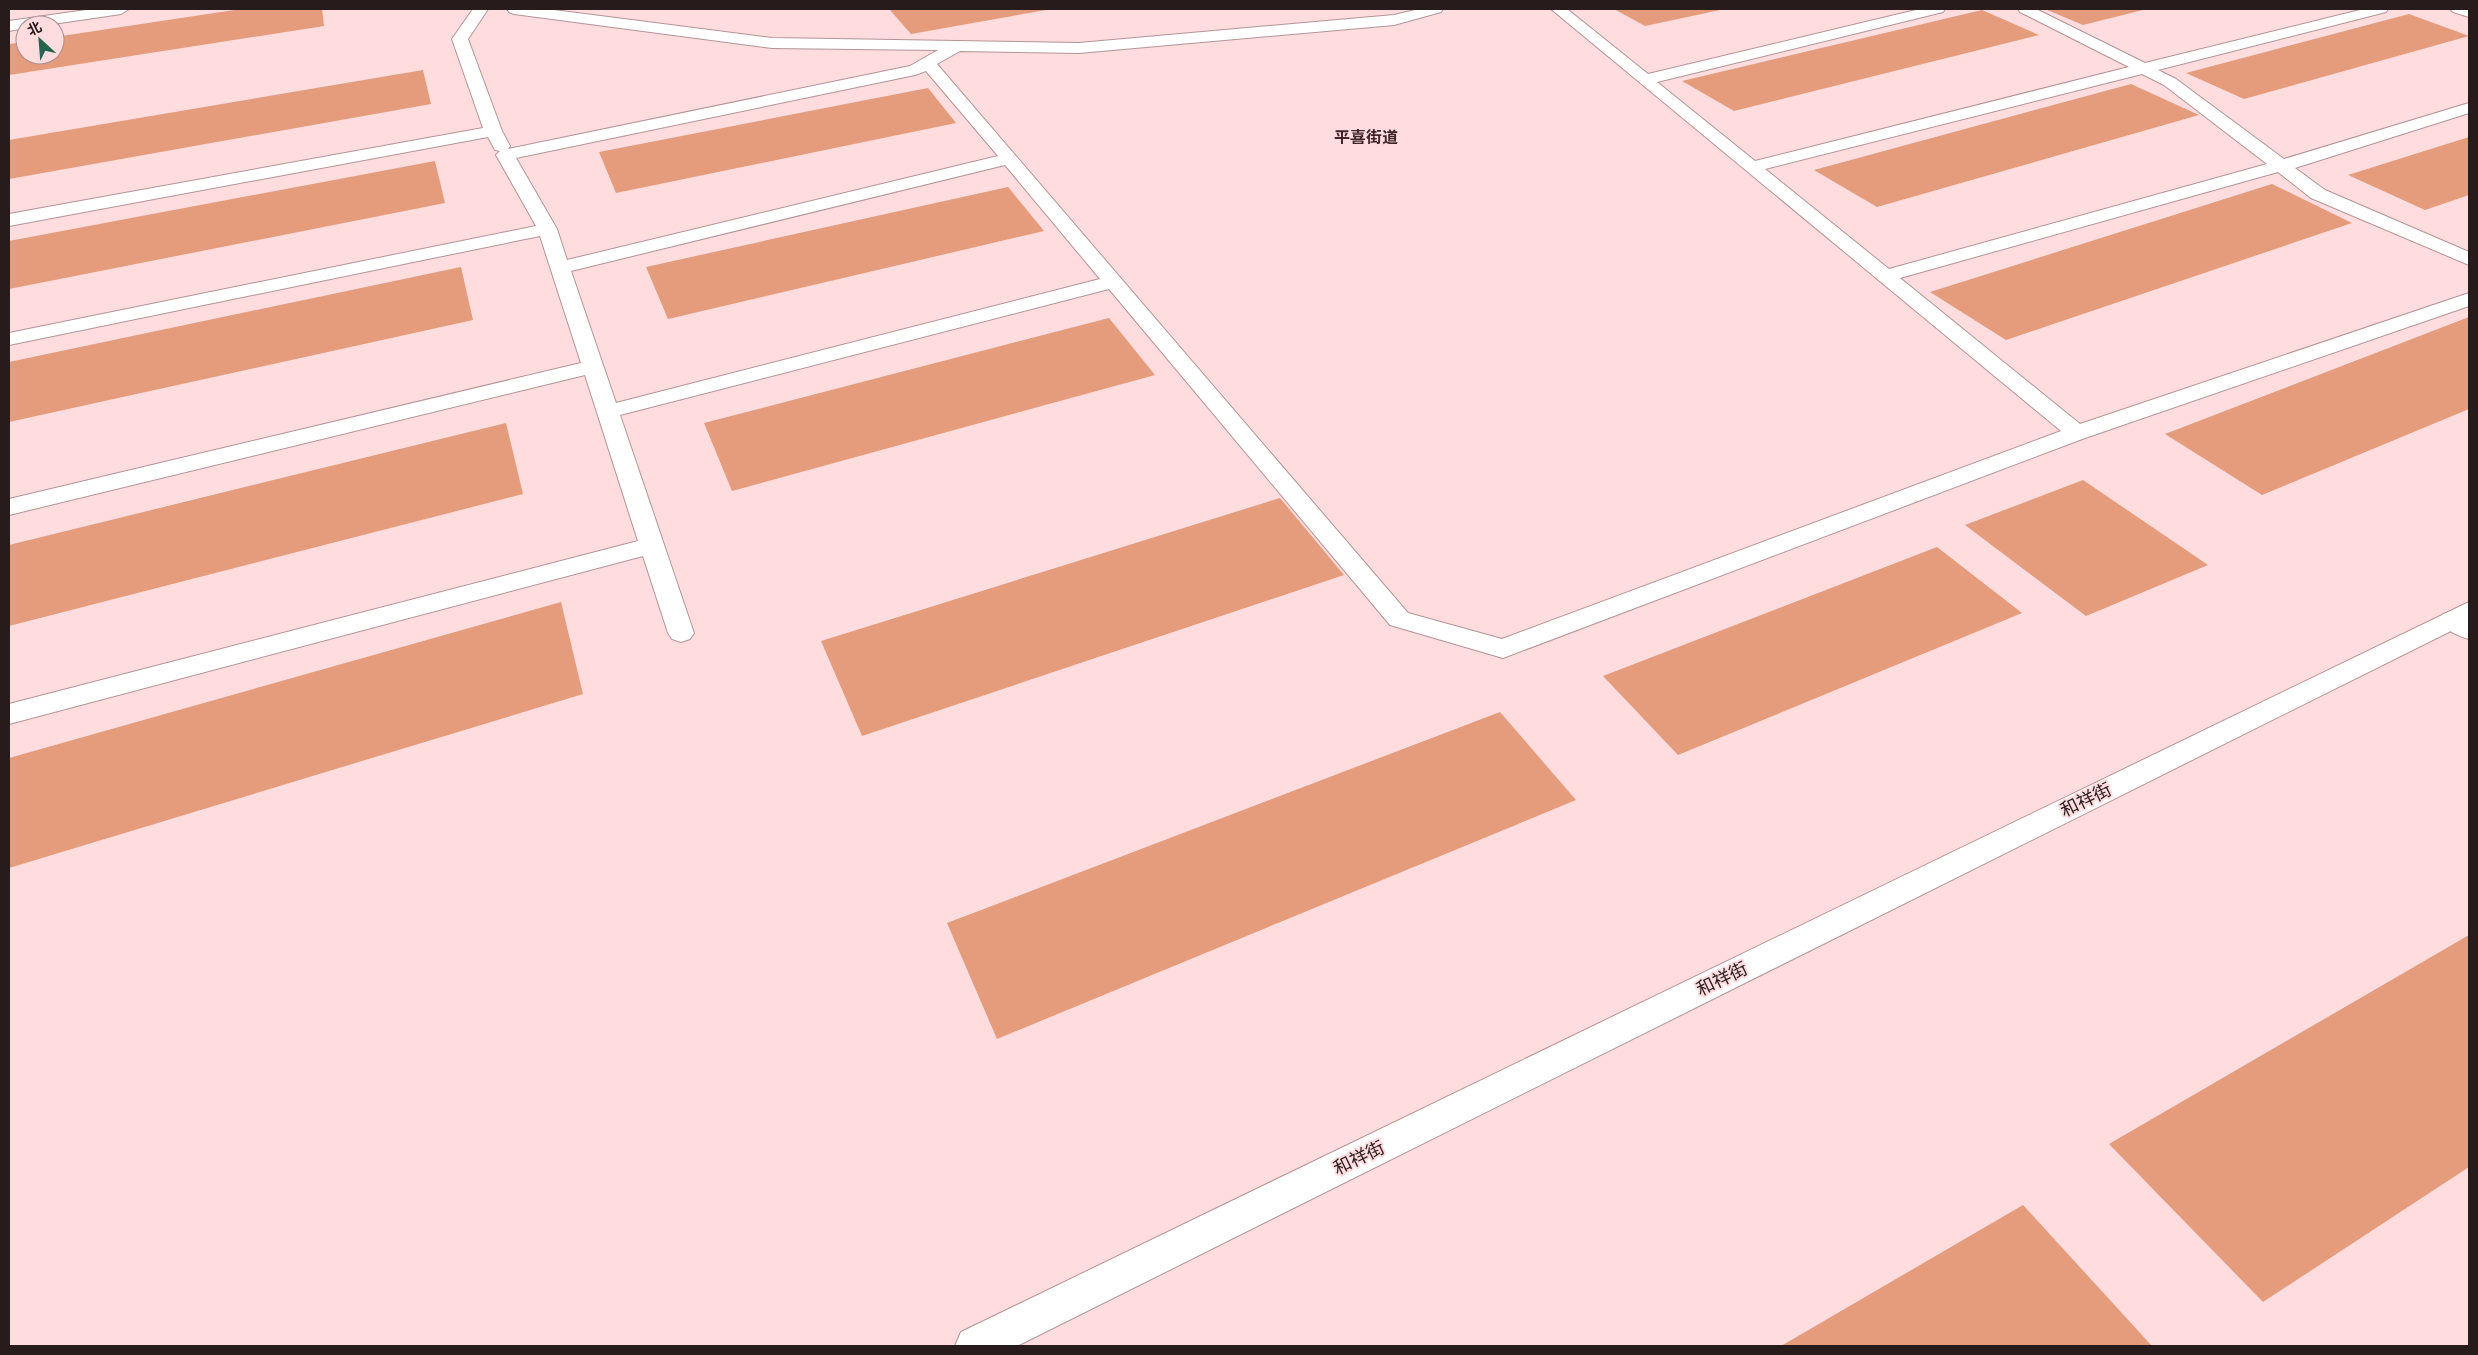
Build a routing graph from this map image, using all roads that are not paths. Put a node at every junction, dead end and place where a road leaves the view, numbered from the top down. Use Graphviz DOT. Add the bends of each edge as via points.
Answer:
graph roads {
  1 [pos="121,9"];
  2 [pos="480,9"];
  3 [pos="514,9"];
  4 [pos="1436,9"];
  5 [pos="1558,9"];
  6 [pos="1938,9"];
  7 [pos="2026,9"];
  8 [pos="2381,9"];
  9 [pos="2458,9"];
  10 [pos="2469,13"];
  11 [pos="9,26"];
  12 [pos="958,46"];
  13 [pos="928,63"];
  14 [pos="2142,68"];
  15 [pos="1645,80"];
  16 [pos="2469,108"];
  17 [pos="492,130"];
  18 [pos="505,155"];
  19 [pos="1009,159"];
  20 [pos="2281,166"];
  21 [pos="1752,167"];
  22 [pos="9,220"];
  23 [pos="547,229"];
  24 [pos="2469,259"];
  25 [pos="560,268"];
  26 [pos="1886,276"];
  27 [pos="1114,282"];
  28 [pos="2469,299"];
  29 [pos="9,339"];
  30 [pos="592,367"];
  31 [pos="608,412"];
  32 [pos="2077,433"];
  33 [pos="9,507"];
  34 [pos="652,545"];
  35 [pos="2464,620"];
  36 [pos="681,633"];
  37 [pos="9,714"];
  38 [pos="975,1346"];
  1 -- 11 [label="street"];
  2 -- 17 [label="street" via="460,39"];
  3 -- 12 [label="street" via="772,43"];
  4 -- 12 [label="street" via="1394,20 1079,48"];
  5 -- 15 [label="street"];
  6 -- 15 [label="street"];
  7 -- 14 [label="street"];
  8 -- 14 [label="street"];
  9 -- 10 [label="street"];
  12 -- 13 [label="street"];
  13 -- 18 [label="street" via="915,70"];
  13 -- 19 [label="street"];
  14 -- 20 [label="street" via="2170,82"];
  14 -- 21 [label="street"];
  15 -- 21 [label="street"];
  16 -- 20 [label="street"];
  17 -- 18 [label="street"];
  17 -- 22 [label="street"];
  18 -- 23 [label="street"];
  19 -- 25 [label="street"];
  19 -- 27 [label="street"];
  20 -- 24 [label="street" via="2318,194"];
  20 -- 26 [label="street"];
  21 -- 26 [label="street"];
  23 -- 25 [label="street"];
  23 -- 29 [label="street"];
  25 -- 30 [label="street"];
  26 -- 32 [label="street"];
  27 -- 31 [label="street"];
  27 -- 32 [label="street" via="1399,619 1503,649"];
  28 -- 32 [label="street"];
  30 -- 31 [label="street"];
  30 -- 33 [label="street"];
  31 -- 34 [label="street"];
  34 -- 36 [label="street"];
  34 -- 37 [label="street"];
  35 -- 38 [label="street, 和祥街"];
}
